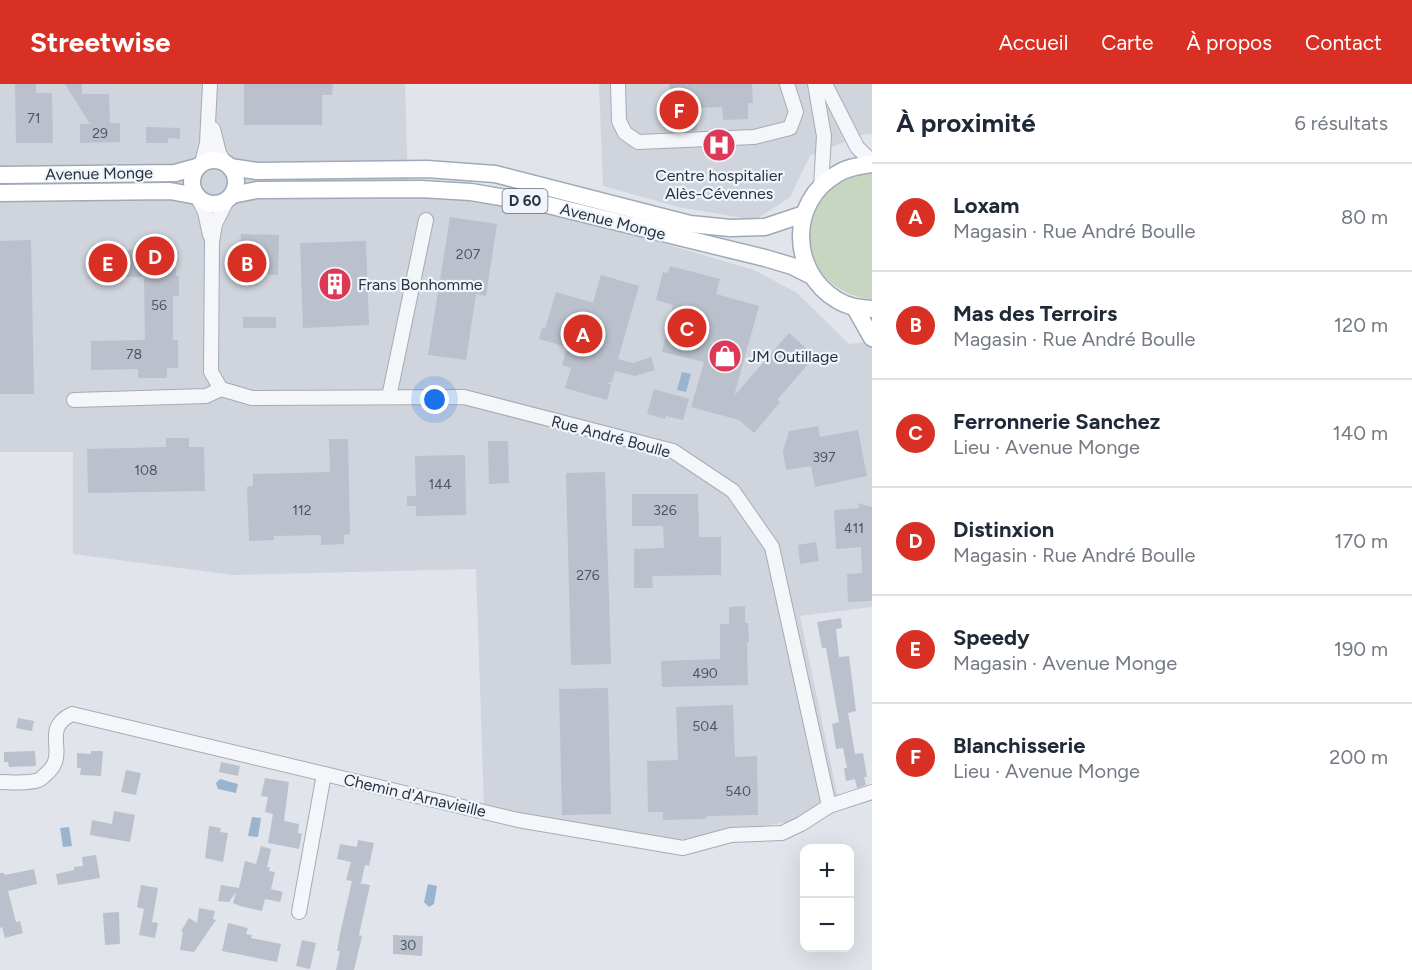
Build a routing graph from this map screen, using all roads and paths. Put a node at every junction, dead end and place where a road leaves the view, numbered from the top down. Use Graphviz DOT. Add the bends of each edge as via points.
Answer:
graph roads {
  1 [pos="210,84"];
  2 [pos="618,84"];
  3 [pos="787,84"];
  4 [pos="815,84"];
  5 [pos="825,84"];
  6 [pos="210,110"];
  7 [pos="872,163"];
  8 [pos="200,165"];
  9 [pos="228,165"];
  10 [pos="0,175"];
  11 [pos="821,186"];
  12 [pos="0,193"];
  13 [pos="198,197"];
  14 [pos="230,198"];
  15 [pos="804,214"];
  16 [pos="426,220"];
  17 [pos="212,242"];
  18 [pos="810,275"];
  19 [pos="864,309"];
  20 [pos="872,338"];
  21 [pos="221,389"];
  22 [pos="389,398"];
  23 [pos="74,400"];
  24 [pos="324,774"];
  25 [pos="0,782"];
  26 [pos="872,792"];
  27 [pos="830,806"];
  28 [pos="299,912"];
  1 -- 6 [label="street"];
  2 -- 3 [label="street" via="619,121 625,134 638,142 754,137 790,128 796,112"];
  4 -- 11 [label="street" via="824,136"];
  5 -- 7 [label="street" via="857,147"];
  6 -- 8 [label="street"];
  6 -- 9 [label="street" via="215,142"];
  7 -- 11 [label="main road" via="854,166"];
  8 -- 9 [label="main road" via="213,160"];
  8 -- 10 [label="main road, Avenue Monge" via="175,173"];
  8 -- 13 [label="main road" via="192,179"];
  9 -- 14 [label="main road" via="236,181"];
  9 -- 15 [label="main road, Avenue Monge / D 60" via="257,171 427,169 495,174 690,224 730,228 765,227"];
  11 -- 15 [label="main road"];
  12 -- 13 [label="main road, Avenue Monge" via="170,191"];
  13 -- 14 [label="main road" via="212,204"];
  13 -- 17 [label="street"];
  14 -- 17 [label="street" via="215,224"];
  14 -- 18 [label="main road, Avenue Monge / D 60" via="257,190 471,192 548,205 708,244 792,266"];
  15 -- 18 [label="main road" via="801,245"];
  16 -- 22 [label="street"];
  17 -- 21 [label="street" via="211,372"];
  18 -- 19 [label="main road" via="838,301"];
  19 -- 20 [label="main road"];
  21 -- 22 [label="street, Rue André Boulle" via="252,398"];
  21 -- 23 [label="street" via="206,396"];
  22 -- 27 [label="street, Rue André Boulle" via="464,397 673,451 733,490 772,547"];
  24 -- 25 [label="street, Chemin d'Arnavieille" via="72,714 55,729 57,760 50,771 39,780"];
  24 -- 27 [label="street, Chemin d'Arnavieille" via="518,820 683,848 731,835 782,833"];
  24 -- 28 [label="street"];
  26 -- 27 [label="street, Chemin d'Arnavieille"];
}
